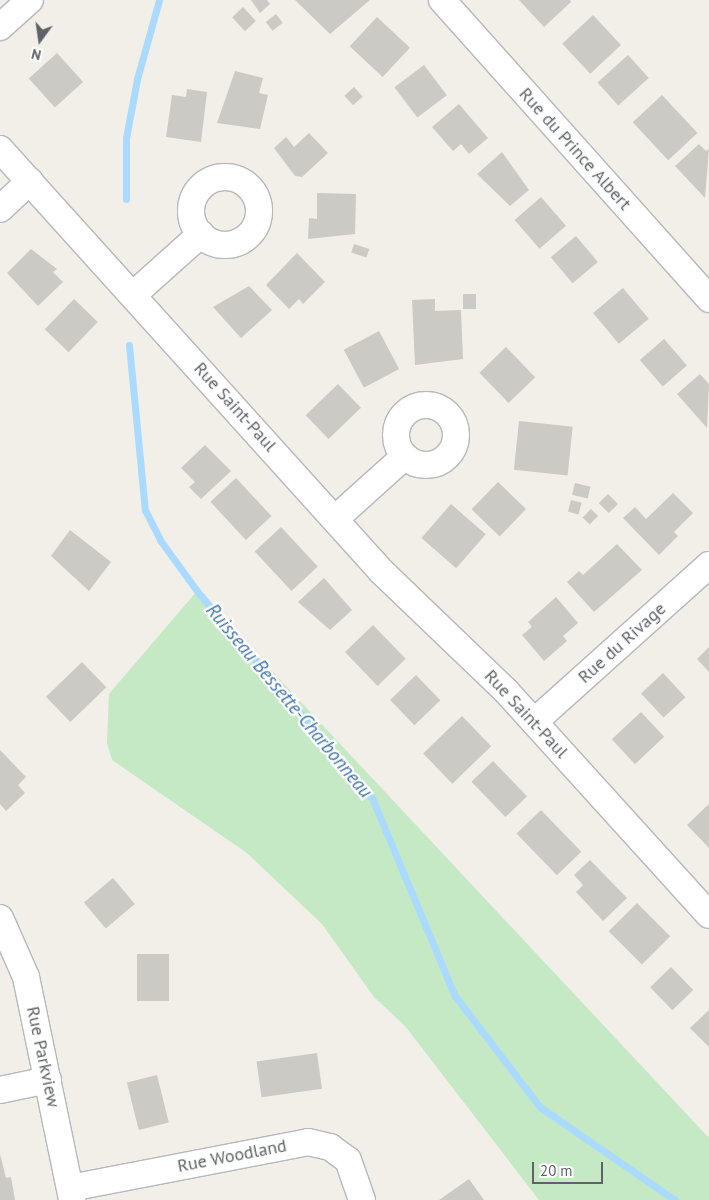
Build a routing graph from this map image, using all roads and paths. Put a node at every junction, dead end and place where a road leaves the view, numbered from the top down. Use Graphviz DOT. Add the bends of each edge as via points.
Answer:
graph roads {
  1 [pos="30,0"];
  2 [pos="442,0"];
  3 [pos="0,27"];
  4 [pos="0,149"];
  5 [pos="30,181"];
  6 [pos="0,208"];
  7 [pos="201,234"];
  8 [pos="134,294"];
  9 [pos="709,298"];
  10 [pos="405,456"];
  11 [pos="335,519"];
  12 [pos="709,565"];
  13 [pos="534,722"];
  14 [pos="709,915"];
  15 [pos="0,918"];
  16 [pos="48,1080"];
  17 [pos="0,1090"];
  18 [pos="71,1194"];
  19 [pos="362,1200"];
  1 -- 3 [label="street"];
  2 -- 9 [label="street, Rue du Prince Albert"];
  4 -- 5 [label="street, Rue Saint-Paul"];
  5 -- 6 [label="street"];
  5 -- 8 [label="street, Rue Saint-Paul"];
  7 -- 8 [label="street"];
  8 -- 11 [label="street, Rue Saint-Paul"];
  10 -- 11 [label="street"];
  11 -- 13 [label="street, Rue Saint-Paul"];
  12 -- 13 [label="street, Rue du Rivage"];
  13 -- 14 [label="street, Rue Saint-Paul"];
  15 -- 16 [label="street, Rue Parkview" via="23,964"];
  16 -- 17 [label="street"];
  16 -- 18 [label="street, Rue Parkview"];
  18 -- 19 [label="street, Rue Woodland" via="308,1142 330,1146 348,1160"];
}
